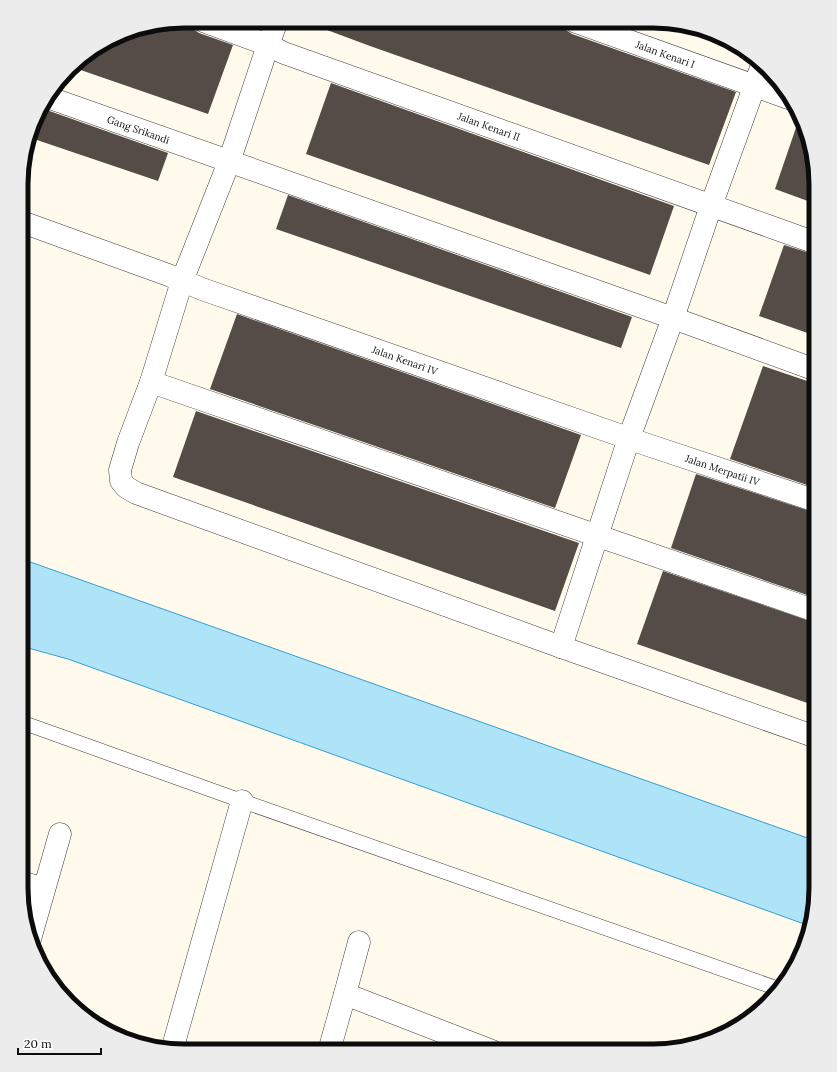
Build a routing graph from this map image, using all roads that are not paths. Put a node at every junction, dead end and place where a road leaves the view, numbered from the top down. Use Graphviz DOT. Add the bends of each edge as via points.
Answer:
graph roads {
  1 [pos="223,28"];
  2 [pos="274,28"];
  3 [pos="596,28"];
  4 [pos="268,45"];
  5 [pos="758,77"];
  6 [pos="778,90"];
  7 [pos="53,99"];
  8 [pos="229,162"];
  9 [pos="711,206"];
  10 [pos="28,224"];
  11 [pos="809,241"];
  12 [pos="182,281"];
  13 [pos="673,318"];
  14 [pos="809,367"];
  15 [pos="151,382"];
  16 [pos="629,438"];
  17 [pos="809,499"];
  18 [pos="598,536"];
  19 [pos="809,609"];
  20 [pos="561,647"];
  21 [pos="28,725"];
  22 [pos="809,735"];
  23 [pos="242,801"];
  24 [pos="60,834"];
  25 [pos="28,884"];
  26 [pos="44,889"];
  27 [pos="33,928"];
  28 [pos="359,942"];
  29 [pos="773,987"];
  30 [pos="345,994"];
  31 [pos="174,1044"];
  32 [pos="331,1044"];
  33 [pos="474,1044"];
  1 -- 4 [label="street, Jalan Kenari II"];
  2 -- 4 [label="street"];
  3 -- 5 [label="street, Jalan Kenari I"];
  4 -- 8 [label="street"];
  4 -- 9 [label="street, Jalan Kenari II" via="292,56"];
  5 -- 6 [label="street, Jalan Kenari I"];
  5 -- 9 [label="street"];
  7 -- 8 [label="street, Gang Srikandi"];
  8 -- 12 [label="street"];
  8 -- 13 [label="street, Gang Srikandi"];
  9 -- 11 [label="street, Jalan Kenari II"];
  9 -- 13 [label="street"];
  10 -- 12 [label="street, Jalan Kenari IV"];
  12 -- 15 [label="street"];
  12 -- 16 [label="street, Jalan Kenari IV"];
  13 -- 14 [label="street, Gang Srikandi"];
  13 -- 16 [label="street"];
  15 -- 18 [label="street"];
  15 -- 20 [label="street" via="120,470 121,481 126,487 136,493"];
  16 -- 17 [label="street, Jalan Merpatii IV"];
  16 -- 18 [label="street"];
  18 -- 19 [label="street"];
  18 -- 20 [label="street"];
  20 -- 22 [label="street"];
  21 -- 23 [label="lane"];
  23 -- 29 [label="lane"];
  23 -- 31 [label="street"];
  24 -- 26 [label="street"];
  25 -- 26 [label="street"];
  26 -- 27 [label="street"];
  28 -- 30 [label="street"];
  30 -- 32 [label="street"];
  30 -- 33 [label="street"];
}
